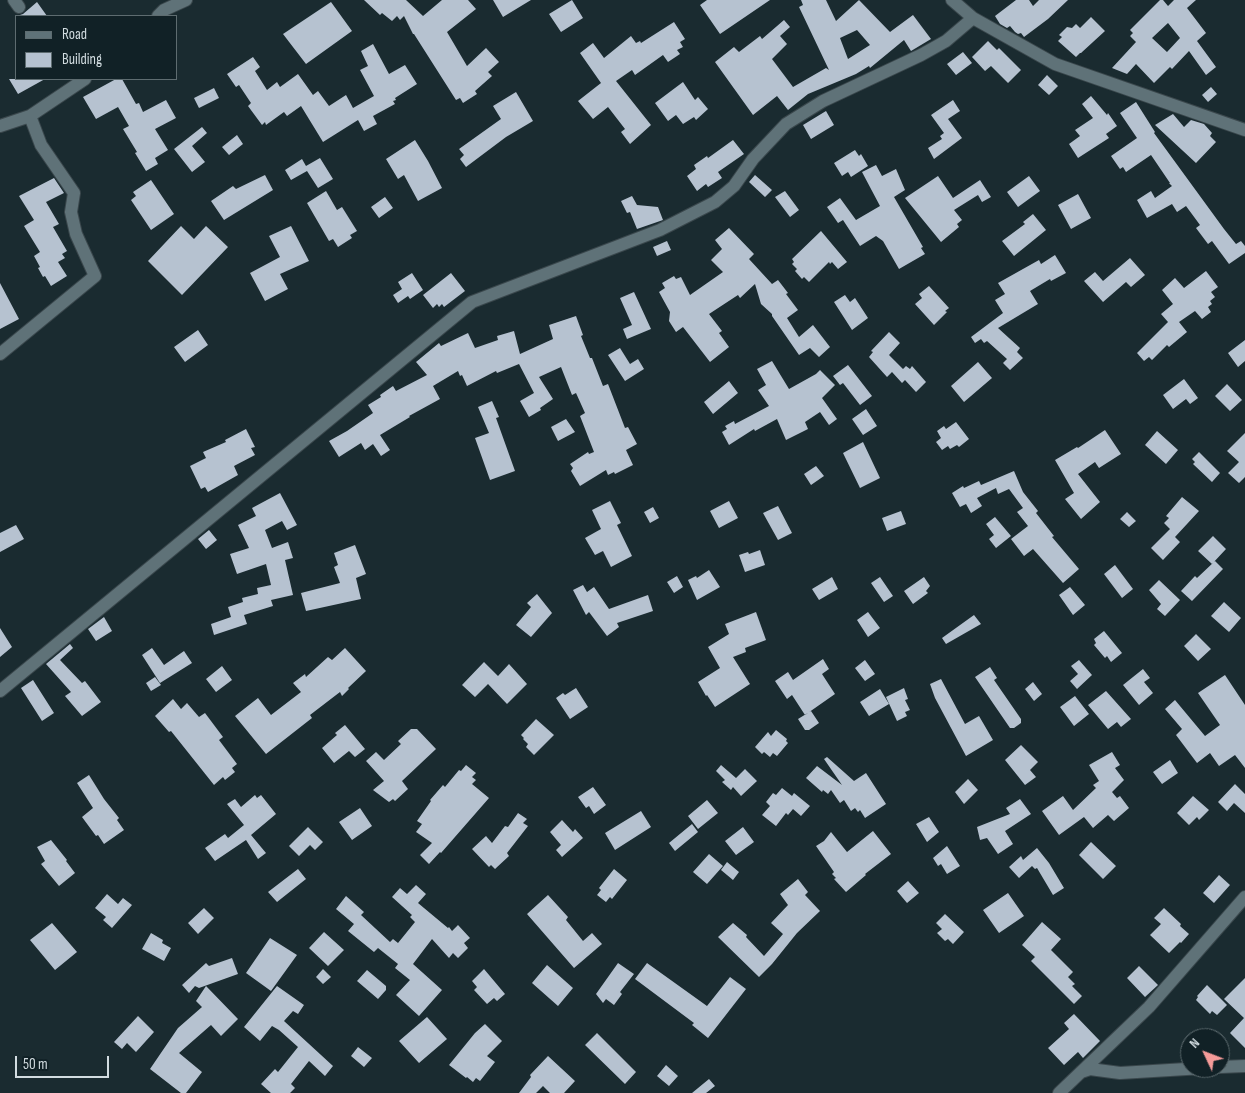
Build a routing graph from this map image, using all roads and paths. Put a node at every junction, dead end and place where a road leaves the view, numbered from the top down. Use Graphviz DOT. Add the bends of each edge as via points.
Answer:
graph roads {
  1 [pos="186,0"];
  2 [pos="952,0"];
  3 [pos="159,15"];
  4 [pos="973,18"];
  5 [pos="84,80"];
  6 [pos="30,116"];
  7 [pos="0,126"];
  8 [pos="1245,130"];
  9 [pos="0,354"];
  10 [pos="0,691"];
  11 [pos="1245,897"];
  12 [pos="1245,1066"];
  13 [pos="1230,1067"];
  14 [pos="1180,1069"];
  15 [pos="1081,1072"];
  16 [pos="1059,1093"];
  1 -- 3 [label="street"];
  2 -- 4 [label="street"];
  4 -- 8 [label="street" via="1055,64"];
  4 -- 10 [label="street" via="946,41 823,101 786,124 753,159 734,186 715,202 660,230 472,302"];
  5 -- 6 [label="street"];
  6 -- 7 [label="street"];
  6 -- 9 [label="street" via="41,145 74,193 71,212 76,234 96,276"];
  11 -- 15 [label="street" via="1149,1007"];
  12 -- 13 [label="street"];
  14 -- 15 [label="street"];
  15 -- 16 [label="street"];
}
